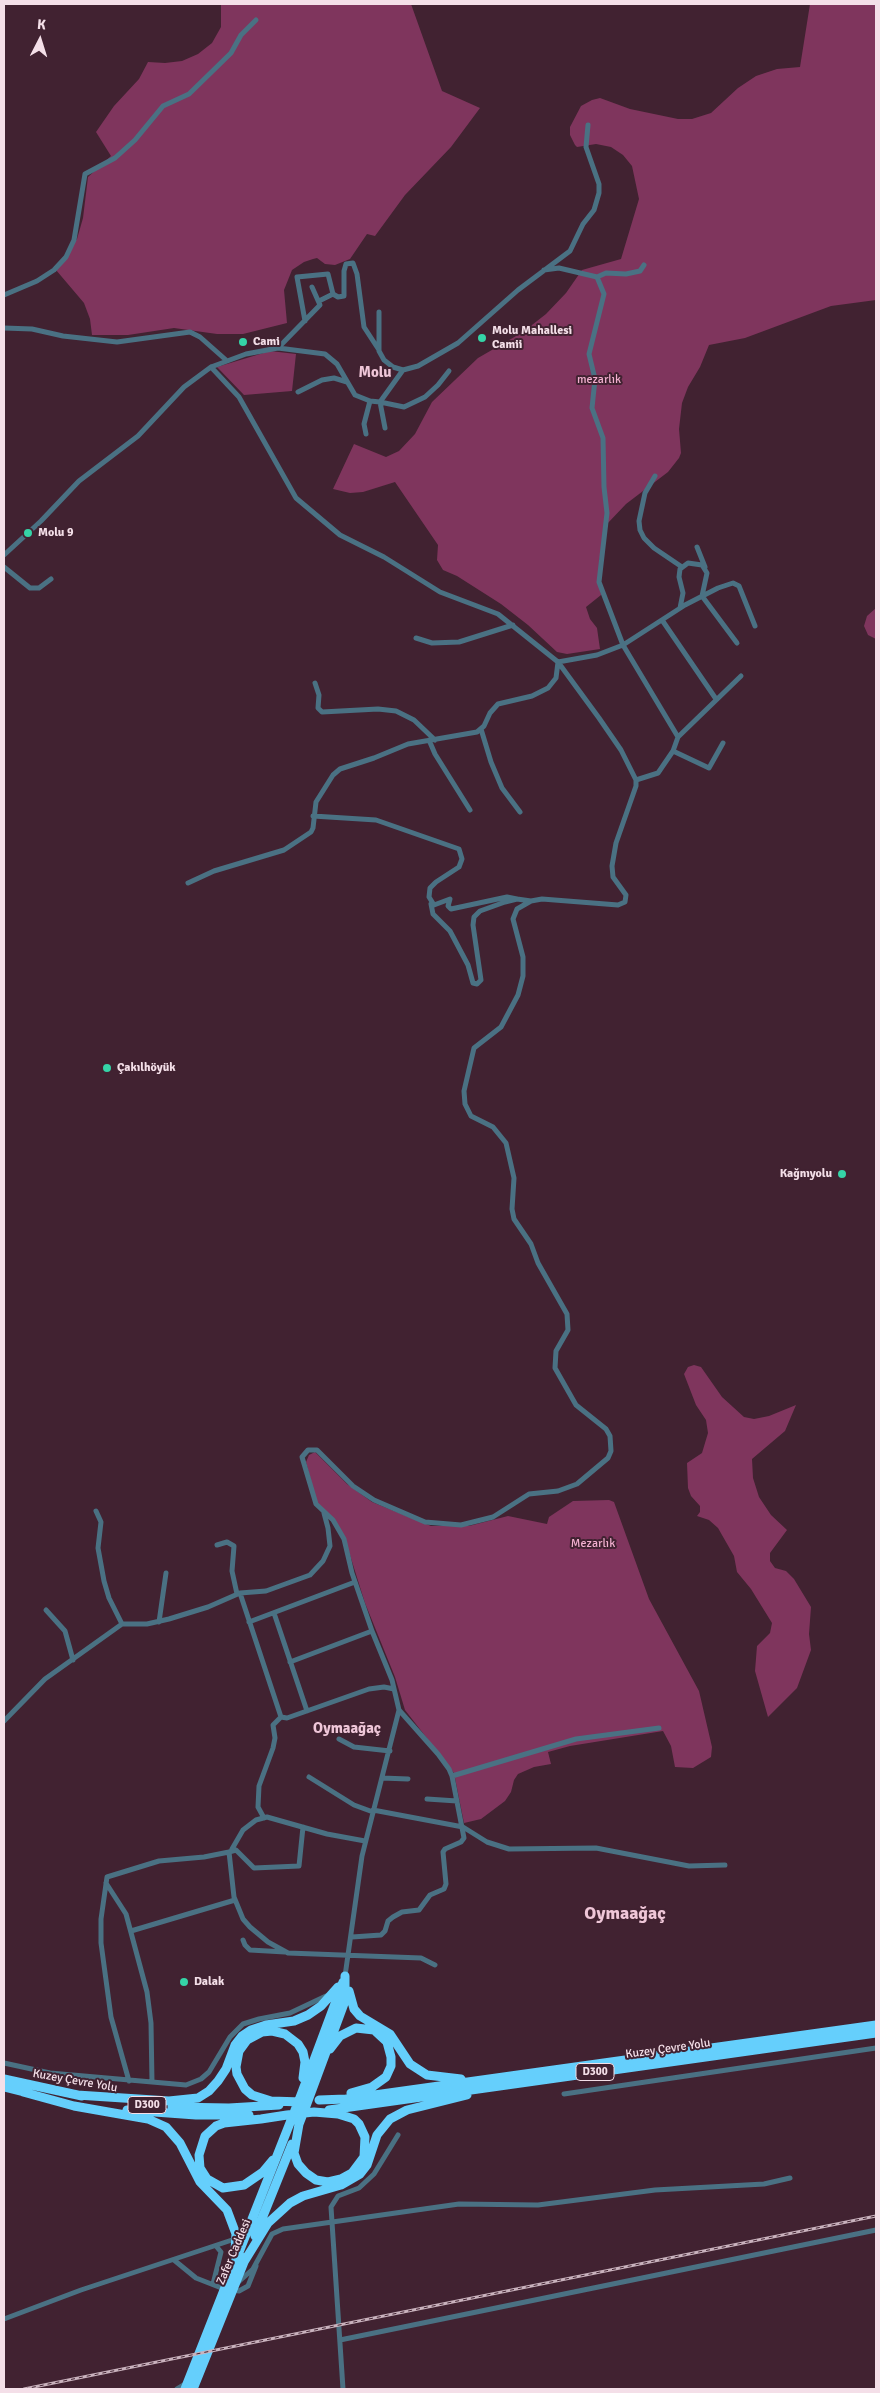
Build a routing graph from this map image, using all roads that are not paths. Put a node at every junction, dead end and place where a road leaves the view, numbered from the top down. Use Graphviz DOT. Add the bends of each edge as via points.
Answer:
graph roads {
  1 [pos="256,20"];
  2 [pos="588,126"];
  3 [pos="644,265"];
  4 [pos="544,270"];
  5 [pos="596,277"];
  6 [pos="312,287"];
  7 [pos="333,294"];
  8 [pos="4,295"];
  9 [pos="319,300"];
  10 [pos="378,312"];
  11 [pos="304,320"];
  12 [pos="4,328"];
  13 [pos="278,348"];
  14 [pos="379,350"];
  15 [pos="226,360"];
  16 [pos="210,367"];
  17 [pos="403,370"];
  18 [pos="450,371"];
  19 [pos="348,382"];
  20 [pos="298,392"];
  21 [pos="370,401"];
  22 [pos="380,402"];
  23 [pos="385,428"];
  24 [pos="366,434"];
  25 [pos="655,476"];
  26 [pos="697,547"];
  27 [pos="4,556"];
  28 [pos="4,567"];
  29 [pos="682,567"];
  30 [pos="704,567"];
  31 [pos="51,579"];
  32 [pos="702,596"];
  33 [pos="680,608"];
  34 [pos="662,620"];
  35 [pos="513,625"];
  36 [pos="755,626"];
  37 [pos="416,638"];
  38 [pos="737,643"];
  39 [pos="623,644"];
  40 [pos="558,662"];
  41 [pos="741,676"];
  42 [pos="315,683"];
  43 [pos="716,699"];
  44 [pos="481,729"];
  45 [pos="678,737"];
  46 [pos="432,740"];
  47 [pos="723,743"];
  48 [pos="673,751"];
  49 [pos="636,780"];
  50 [pos="470,810"];
  51 [pos="520,812"];
  52 [pos="313,816"];
  53 [pos="188,883"];
  54 [pos="518,899"];
  55 [pos="531,901"];
  56 [pos="432,904"];
  57 [pos="96,1510"];
  58 [pos="322,1510"];
  59 [pos="217,1545"];
  60 [pos="166,1573"];
  61 [pos="356,1582"];
  62 [pos="239,1593"];
  63 [pos="46,1610"];
  64 [pos="274,1613"];
  65 [pos="159,1622"];
  66 [pos="249,1622"];
  67 [pos="122,1624"];
  68 [pos="372,1631"];
  69 [pos="73,1660"];
  70 [pos="290,1662"];
  71 [pos="394,1689"];
  72 [pos="399,1710"];
  73 [pos="307,1711"];
  74 [pos="281,1717"];
  75 [pos="4,1721"];
  76 [pos="659,1728"];
  77 [pos="339,1739"];
  78 [pos="390,1751"];
  79 [pos="452,1776"];
  80 [pos="308,1777"];
  81 [pos="382,1778"];
  82 [pos="408,1779"];
  83 [pos="427,1799"];
  84 [pos="457,1800"];
  85 [pos="373,1811"];
  86 [pos="264,1818"];
  87 [pos="303,1827"];
  88 [pos="463,1827"];
  89 [pos="365,1841"];
  90 [pos="230,1851"];
  91 [pos="725,1865"];
  92 [pos="106,1883"];
  93 [pos="235,1900"];
  94 [pos="131,1931"];
  95 [pos="352,1937"];
  96 [pos="243,1940"];
  97 [pos="288,1953"];
  98 [pos="348,1956"];
  99 [pos="435,1965"];
  100 [pos="345,1976"];
  101 [pos="334,1993"];
  102 [pos="876,2025"];
  103 [pos="876,2033"];
  104 [pos="876,2048"];
  105 [pos="4,2063"];
  106 [pos="321,2065"];
  107 [pos="4,2079"];
  108 [pos="129,2081"];
  109 [pos="502,2081"];
  110 [pos="152,2082"];
  111 [pos="4,2087"];
  112 [pos="23,2092"];
  113 [pos="564,2094"];
  114 [pos="77,2095"];
  115 [pos="301,2095"];
  116 [pos="319,2100"];
  117 [pos="291,2103"];
  118 [pos="314,2112"];
  119 [pos="287,2115"];
  120 [pos="299,2124"];
  121 [pos="398,2135"];
  122 [pos="273,2160"];
  123 [pos="790,2178"];
  124 [pos="331,2222"];
  125 [pos="876,2230"];
  126 [pos="235,2239"];
  127 [pos="216,2246"];
  128 [pos="174,2260"];
  129 [pos="244,2262"];
  130 [pos="256,2264"];
  131 [pos="232,2268"];
  132 [pos="213,2284"];
  133 [pos="230,2288"];
  134 [pos="4,2319"];
  135 [pos="340,2340"];
  136 [pos="189,2387"];
  137 [pos="177,2389"];
  138 [pos="343,2389"];
  1 -- 8 [label="street" via="241,35 231,54 189,94 163,106 136,140 115,158 85,174 74,240 66,257 38,281"];
  2 -- 4 [label="street" via="586,147 599,184 598,201 570,251"];
  3 -- 5 [label="street" via="640,271 606,273"];
  4 -- 5 [label="street" via="566,269"];
  4 -- 17 [label="street" via="458,343 418,366"];
  5 -- 39 [label="street" via="604,294 589,354 595,379 592,408 604,438 607,513 599,582"];
  6 -- 9 [label="street"];
  7 -- 9 [label="street"];
  7 -- 11 [label="street" via="328,274 297,277"];
  7 -- 14 [label="street" via="344,296 344,271 346,264 352,263 357,274 364,327"];
  9 -- 11 [label="street" via="320,305"];
  10 -- 14 [label="street"];
  11 -- 13 [label="street"];
  12 -- 15 [label="street" via="117,342 190,332"];
  13 -- 15 [label="street"];
  13 -- 19 [label="street" via="325,354 337,364"];
  14 -- 17 [label="street" via="393,368"];
  15 -- 16 [label="street"];
  16 -- 27 [label="street" via="184,387 138,436 79,481"];
  16 -- 35 [label="street" via="239,397 296,498 310,511 340,535 384,557 440,592 498,614"];
  17 -- 22 [label="street"];
  18 -- 22 [label="street" via="425,397 404,407"];
  19 -- 20 [label="street" via="334,378 322,380"];
  19 -- 21 [label="street" via="355,395"];
  21 -- 22 [label="street"];
  21 -- 24 [label="street" via="364,424"];
  22 -- 23 [label="street"];
  25 -- 29 [label="street" via="645,493 640,530 654,548"];
  26 -- 30 [label="street"];
  28 -- 31 [label="street" via="30,588 39,588"];
  29 -- 30 [label="street" via="688,563"];
  29 -- 33 [label="street" via="679,576 684,593"];
  30 -- 32 [label="street" via="707,573"];
  32 -- 33 [label="street"];
  32 -- 36 [label="street" via="737,584"];
  32 -- 38 [label="street"];
  33 -- 34 [label="street"];
  34 -- 39 [label="street"];
  34 -- 43 [label="street"];
  35 -- 37 [label="street" via="459,642 432,643"];
  35 -- 40 [label="street"];
  39 -- 40 [label="street" via="597,656"];
  39 -- 45 [label="street"];
  40 -- 44 [label="street" via="556,678 548,688 532,696 498,704"];
  40 -- 49 [label="street" via="605,726"];
  41 -- 43 [label="street"];
  42 -- 46 [label="street" via="319,695 318,708 322,712 396,711 414,720"];
  43 -- 45 [label="street"];
  44 -- 46 [label="street"];
  44 -- 51 [label="street" via="502,788"];
  45 -- 48 [label="street"];
  46 -- 50 [label="street" via="435,754"];
  46 -- 52 [label="street" via="400,746 338,771 317,799"];
  47 -- 48 [label="street" via="709,768"];
  48 -- 49 [label="street" via="658,773"];
  49 -- 55 [label="street" via="612,866 613,877 626,895 624,904 560,899"];
  52 -- 53 [label="street" via="311,832 284,850 214,871"];
  52 -- 56 [label="street" via="376,820 459,849 462,862 432,885 429,893"];
  54 -- 55 [label="street"];
  54 -- 56 [label="street" via="507,897 451,909 448,906 450,898 437,905"];
  54 -- 56 [label="street" via="480,911 474,917 481,980 477,984 473,983 468,965 450,932 433,914"];
  55 -- 58 [label="street" via="517,910 513,919 523,957 518,995 501,1027 474,1048 466,1078 465,1104 471,1116 493,1127 506,1143 514,1178 514,1219 531,1244 567,1314 568,1330 556,1351 555,1368 576,1405 606,1430 612,1451 603,1464 577,1484 529,1494 493,1517 461,1525 425,1522 374,1500 353,1486 319,1452 310,1449 303,1454 302,1460 313,1497"];
  57 -- 67 [label="street" via="101,1522 98,1548 104,1581"];
  58 -- 61 [label="street" via="333,1520 344,1539"];
  58 -- 62 [label="street" via="330,1546 315,1571 270,1590"];
  59 -- 62 [label="street" via="227,1542 234,1546 232,1571"];
  60 -- 65 [label="street"];
  61 -- 64 [label="street"];
  61 -- 68 [label="street"];
  62 -- 65 [label="street" via="208,1607"];
  62 -- 66 [label="street"];
  63 -- 69 [label="street" via="65,1631"];
  64 -- 66 [label="street"];
  64 -- 70 [label="street"];
  65 -- 67 [label="street"];
  66 -- 74 [label="street"];
  67 -- 69 [label="street"];
  68 -- 70 [label="street"];
  68 -- 71 [label="street"];
  69 -- 75 [label="street" via="45,1679"];
  70 -- 73 [label="street"];
  71 -- 72 [label="street"];
  71 -- 73 [label="street" via="374,1688"];
  72 -- 78 [label="street"];
  72 -- 79 [label="street" via="438,1754"];
  73 -- 74 [label="street"];
  74 -- 86 [label="street" via="273,1725 273,1748 259,1786 258,1807"];
  76 -- 79 [label="street" via="576,1739"];
  77 -- 78 [label="street" via="354,1747"];
  78 -- 81 [label="street"];
  79 -- 84 [label="street"];
  80 -- 85 [label="street" via="354,1805"];
  81 -- 82 [label="street"];
  81 -- 85 [label="street"];
  83 -- 84 [label="street"];
  84 -- 88 [label="street"];
  85 -- 88 [label="street"];
  85 -- 89 [label="street"];
  86 -- 87 [label="street"];
  86 -- 90 [label="street" via="243,1830"];
  87 -- 89 [label="street"];
  87 -- 90 [label="street" via="299,1866 254,1868"];
  88 -- 91 [label="street" via="487,1842 508,1849 605,1849 689,1866"];
  88 -- 95 [label="street" via="462,1841 443,1852 444,1888 430,1895 419,1910 393,1917 382,1934"];
  89 -- 95 [label="street"];
  90 -- 92 [label="street" via="159,1861 107,1877"];
  90 -- 93 [label="street"];
  92 -- 94 [label="street" via="122,1906"];
  92 -- 108 [label="street" via="101,1935 106,1989 115,2036"];
  93 -- 94 [label="street"];
  93 -- 97 [label="street" via="250,1927"];
  94 -- 110 [label="street" via="149,2002"];
  95 -- 98 [label="street"];
  96 -- 97 [label="street" via="246,1947 253,1950"];
  97 -- 98 [label="street"];
  98 -- 99 [label="street" via="421,1958"];
  98 -- 100 [label="street"];
  100 -- 101 [label="highway"];
  100 -- 106 [label="highway" via="345,2001"];
  100 -- 109 [label="highway" via="351,2001 360,2016 390,2034 404,2057 417,2069 439,2078"];
  100 -- 115 [label="highway"];
  101 -- 110 [label="street" via="290,2014 243,2024 227,2041 213,2068 196,2082 180,2085"];
  101 -- 114 [label="highway" via="308,2015 294,2021 266,2025 242,2036 218,2081 198,2098 169,2101"];
  102 -- 109 [label="highway, Kuzey Çevre Yolu / D300"];
  103 -- 109 [label="highway, Kuzey Çevre Yolu / D300"];
  104 -- 113 [label="street"];
  105 -- 108 [label="street" via="50,2073"];
  106 -- 116 [label="highway" via="340,2036 356,2028 378,2032 387,2042 391,2057 389,2072 380,2083"];
  106 -- 120 [label="highway"];
  107 -- 114 [label="highway, Kuzey Çevre Yolu / D300"];
  108 -- 110 [label="street"];
  109 -- 116 [label="highway, Kuzey Çevre Yolu / D300"];
  109 -- 118 [label="highway, Kuzey Çevre Yolu / D300"];
  109 -- 129 [label="highway" via="407,2110 390,2119 377,2135 360,2174 341,2185 310,2193 290,2203 268,2223"];
  111 -- 112 [label="highway, Kuzey Çevre Yolu / D300"];
  112 -- 119 [label="highway, Kuzey Çevre Yolu / D300" via="73,2103 160,2113"];
  112 -- 126 [label="highway" via="74,2106 148,2120 166,2127 180,2143 200,2182 227,2210"];
  114 -- 117 [label="highway, Kuzey Çevre Yolu / D300" via="195,2108 271,2107"];
  115 -- 117 [label="highway" via="305,2062 298,2044 278,2032 262,2032 247,2040 239,2051 236,2067 245,2089 261,2100"];
  115 -- 122 [label="highway, Zafer Caddesi"];
  116 -- 117 [label="highway, D300"];
  118 -- 119 [label="highway, D300"];
  118 -- 120 [label="highway" via="347,2116 359,2124 365,2137 365,2150 361,2163 352,2172 328,2182 316,2180 306,2173 294,2153"];
  119 -- 122 [label="highway" via="216,2126 205,2136 199,2156 200,2168 207,2179 223,2188 244,2185 263,2172"];
  120 -- 129 [label="highway, Zafer Caddesi"];
  121 -- 124 [label="street" via="370,2178 359,2188 334,2200"];
  122 -- 131 [label="highway, Zafer Caddesi"];
  123 -- 124 [label="street" via="757,2185 664,2190 538,2205 459,2204"];
  124 -- 130 [label="street" via="277,2231 270,2236"];
  124 -- 135 [label="street"];
  125 -- 135 [label="street"];
  126 -- 127 [label="street"];
  126 -- 131 [label="highway"];
  127 -- 128 [label="street"];
  127 -- 132 [label="street" via="222,2252"];
  128 -- 132 [label="street" via="196,2278"];
  128 -- 134 [label="street"];
  129 -- 133 [label="highway, Zafer Caddesi"];
  130 -- 133 [label="street" via="246,2277"];
  130 -- 133 [label="street" via="248,2286 240,2291"];
  131 -- 133 [label="highway, Zafer Caddesi"];
  132 -- 133 [label="street"];
  133 -- 136 [label="highway, Zafer Caddesi"];
  135 -- 138 [label="street"];
  136 -- 137 [label="street"];
}
